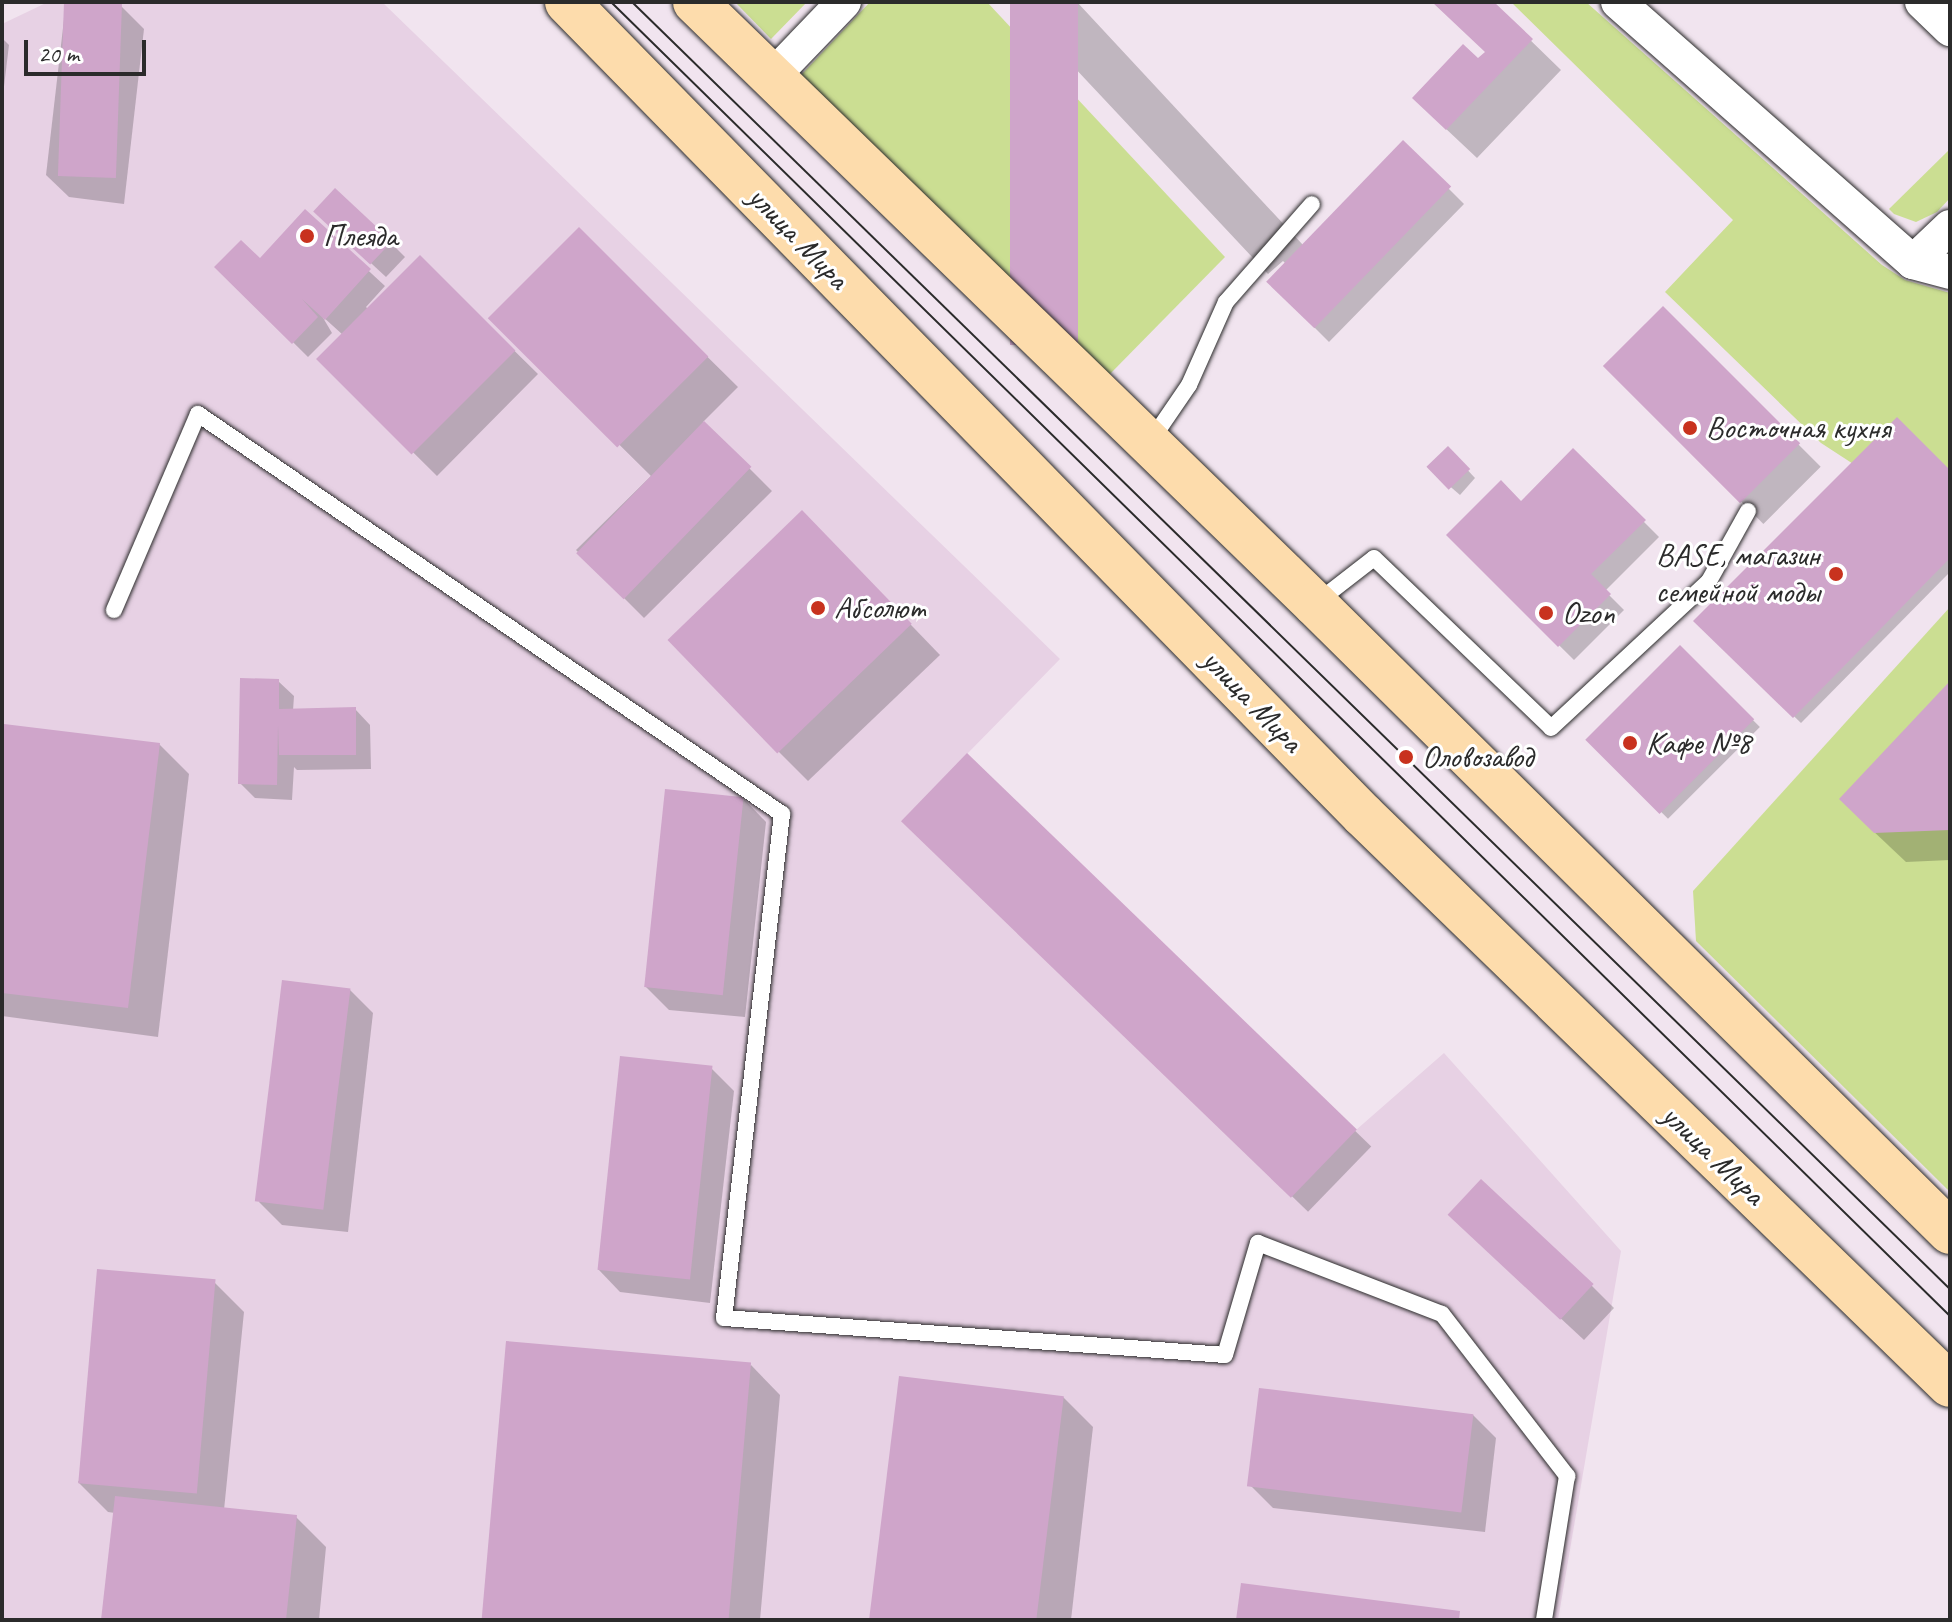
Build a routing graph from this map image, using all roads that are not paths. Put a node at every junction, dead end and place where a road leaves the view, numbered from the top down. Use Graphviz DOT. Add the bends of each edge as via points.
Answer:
graph roads {
  1 [pos="567,2"];
  2 [pos="695,2"];
  3 [pos="844,2"];
  4 [pos="1618,2"];
  5 [pos="1922,2"];
  6 [pos="1950,29"];
  7 [pos="772,77"];
  8 [pos="1312,204"];
  9 [pos="1950,227"];
  10 [pos="1913,262"];
  11 [pos="1950,272"];
  12 [pos="1149,443"];
  13 [pos="1748,511"];
  14 [pos="1315,604"];
  15 [pos="114,610"];
  16 [pos="1950,1232"];
  17 [pos="1950,1385"];
  18 [pos="1544,1620"];
  1 -- 17 [label="main road, улица Мира" via="1363,815"];
  2 -- 7 [label="main road"];
  3 -- 7 [label="street"];
  4 -- 10 [label="street"];
  5 -- 6 [label="street"];
  7 -- 12 [label="main road"];
  8 -- 12 [label="lane" via="1226,302 1189,385"];
  9 -- 10 [label="street"];
  10 -- 11 [label="street"];
  12 -- 14 [label="main road"];
  13 -- 14 [label="lane" via="1709,581 1551,728 1374,558"];
  14 -- 16 [label="main road"];
  15 -- 18 [label="lane" via="198,414 782,814 724,1318 1225,1355 1258,1243 1442,1314 1567,1476"];
}
